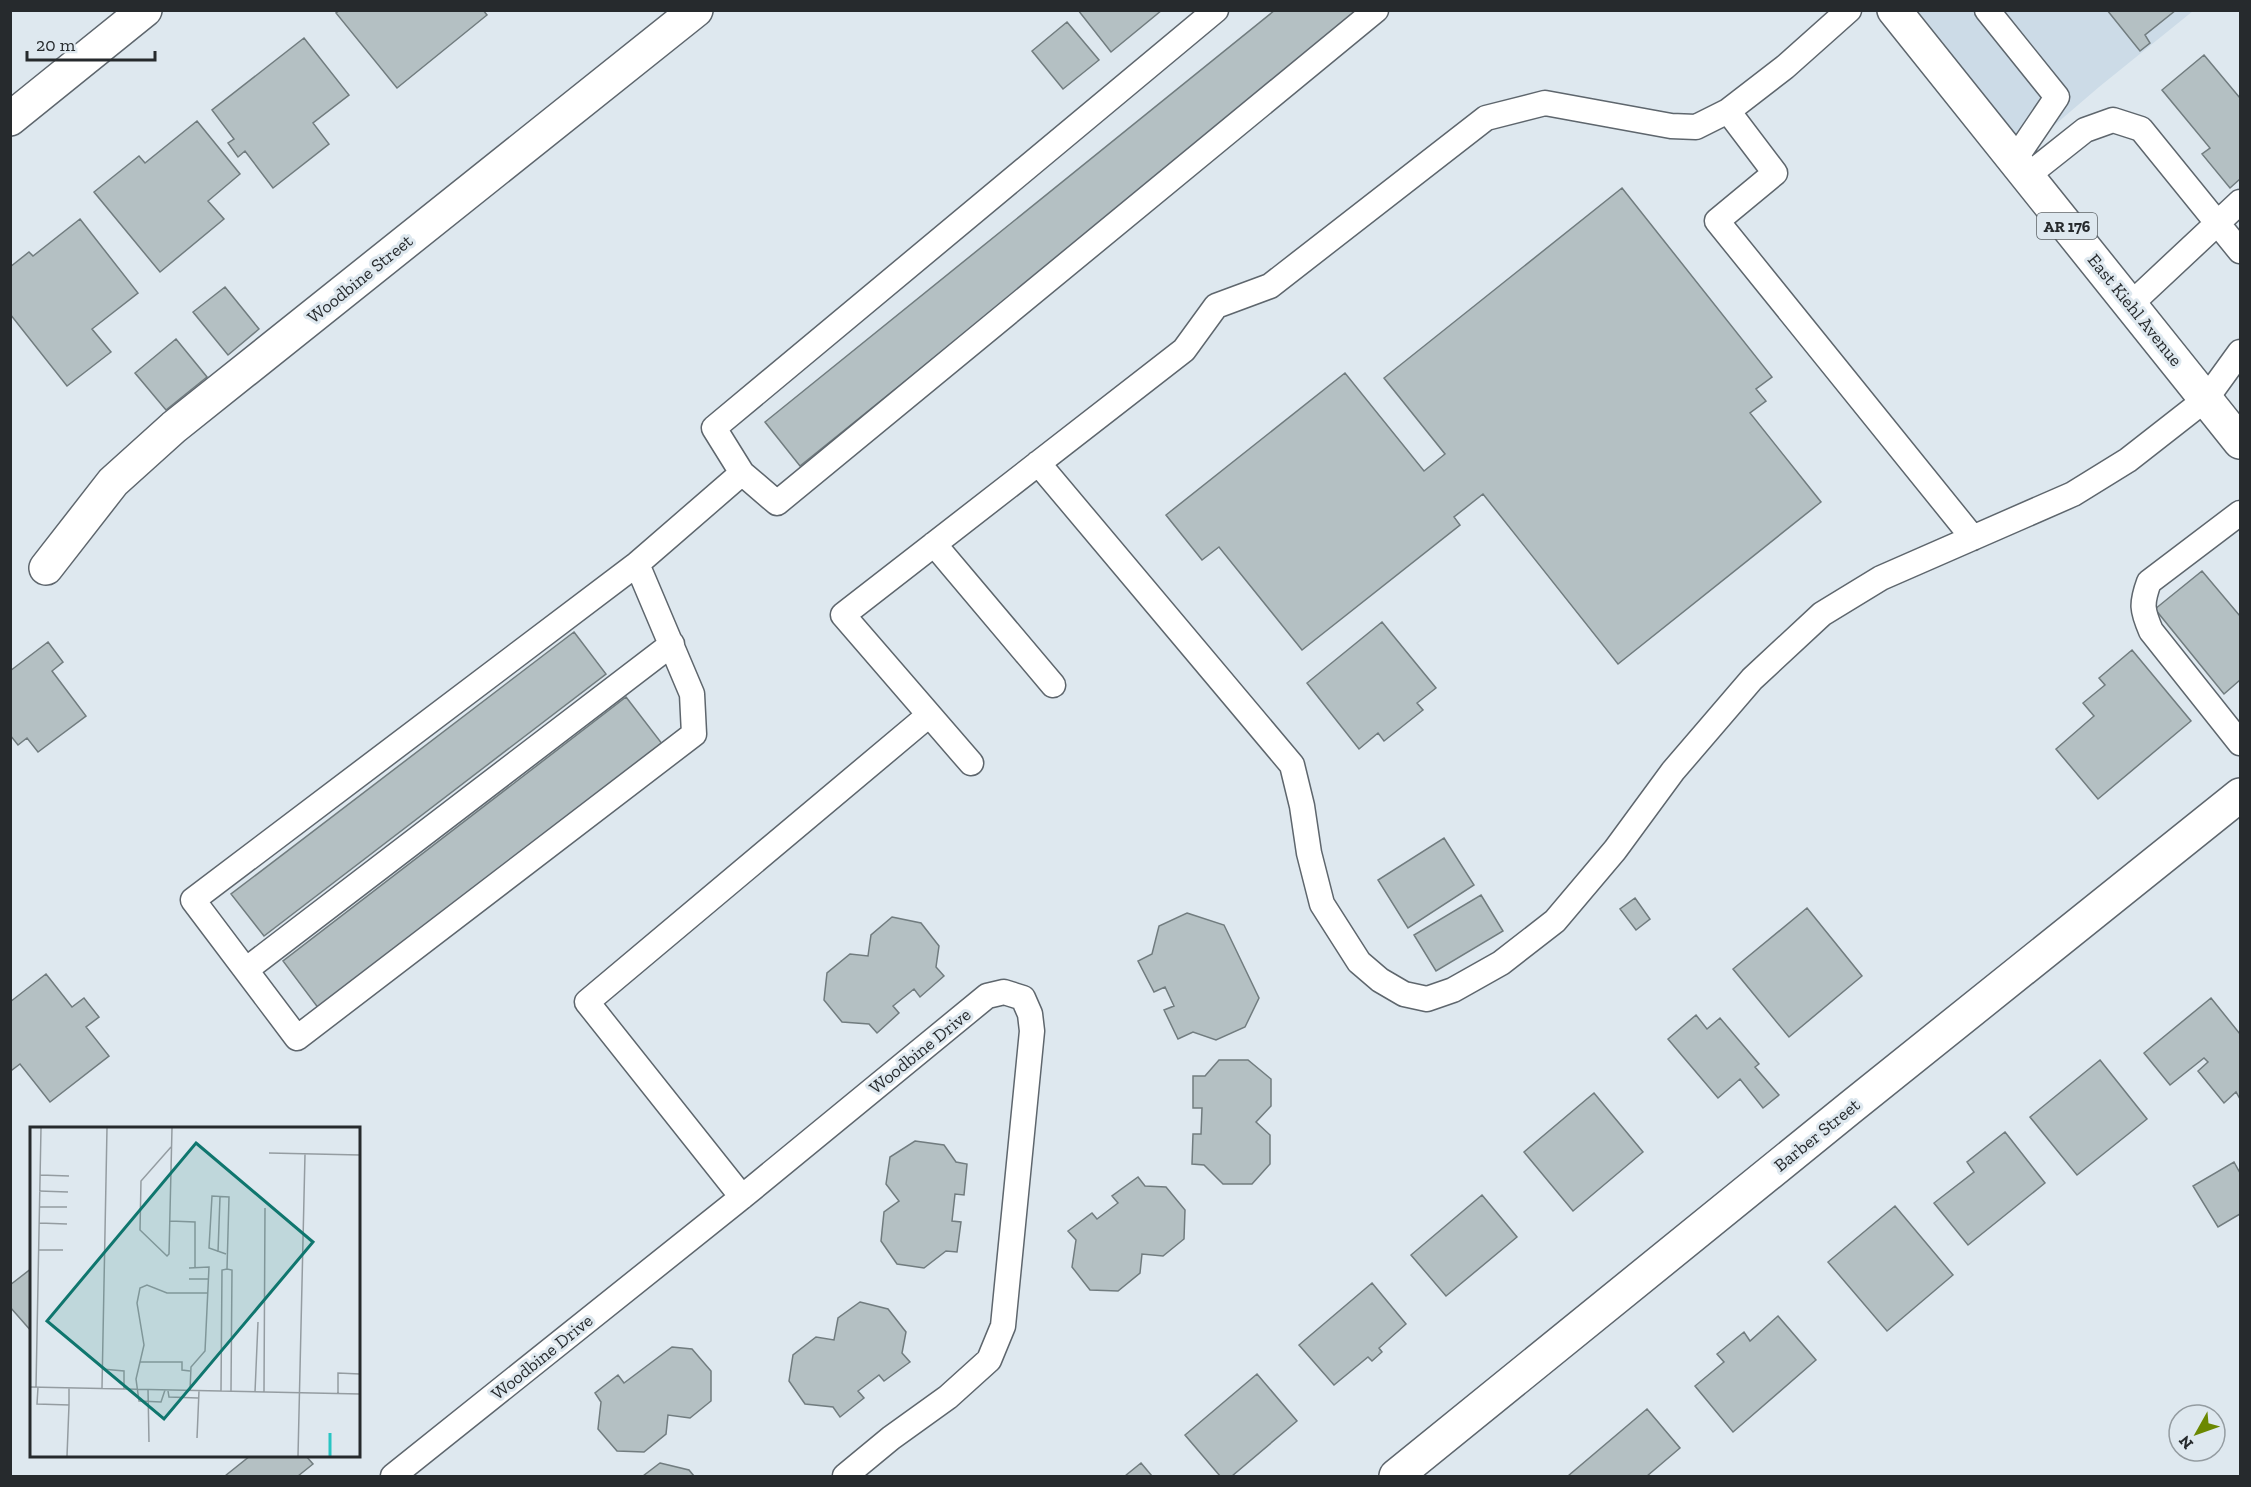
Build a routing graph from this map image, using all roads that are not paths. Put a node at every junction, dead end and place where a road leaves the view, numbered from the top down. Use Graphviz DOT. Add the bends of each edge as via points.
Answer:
graph roads {
  1 [pos="145,10"];
  2 [pos="696,10"];
  3 [pos="1216,10"];
  4 [pos="1376,10"];
  5 [pos="1849,10"];
  6 [pos="1894,10"];
  7 [pos="1987,10"];
  8 [pos="1728,111"];
  9 [pos="10,119"];
  10 [pos="2021,167"];
  11 [pos="2241,202"];
  12 [pos="2219,223"];
  13 [pos="2241,251"];
  14 [pos="2131,304"];
  15 [pos="2241,352"];
  16 [pos="2206,399"];
  17 [pos="2241,442"];
  18 [pos="1038,463"];
  19 [pos="742,473"];
  20 [pos="2241,513"];
  21 [pos="1973,538"];
  22 [pos="934,544"];
  23 [pos="637,564"];
  24 [pos="46,568"];
  25 [pos="672,644"];
  26 [pos="1053,686"];
  27 [pos="929,715"];
  28 [pos="2241,743"];
  29 [pos="971,763"];
  30 [pos="2241,795"];
  31 [pos="247,969"];
  32 [pos="742,1197"];
  33 [pos="393,1476"];
  34 [pos="845,1476"];
  35 [pos="1396,1476"];
  1 -- 9 [label="street"];
  2 -- 24 [label="street, Woodbine Street" via="174,428 113,482"];
  3 -- 19 [label="lane" via="714,428"];
  4 -- 19 [label="lane" via="777,503"];
  5 -- 8 [label="lane" via="1785,68"];
  6 -- 10 [label="street, East Kiehl Avenue / AR 176"];
  7 -- 10 [label="lane" via="2057,97"];
  8 -- 18 [label="lane" via="1696,127 1545,103 1486,118 1270,286 1216,306 1184,350"];
  8 -- 21 [label="lane" via="1775,173 1717,220"];
  10 -- 12 [label="lane" via="2085,130 2113,120 2141,129"];
  10 -- 14 [label="street, East Kiehl Avenue / AR 176"];
  11 -- 12 [label="lane"];
  12 -- 13 [label="lane"];
  12 -- 14 [label="lane"];
  14 -- 16 [label="street, East Kiehl Avenue / AR 176"];
  15 -- 16 [label="lane"];
  16 -- 17 [label="street, East Kiehl Avenue / AR 176"];
  16 -- 21 [label="lane" via="2128,459 2073,494"];
  18 -- 21 [label="lane" via="1292,765 1322,903 1359,962 1404,994 1427,999 1453,990 1501,963 1555,921 1615,850 1673,771 1752,680 1822,614 1881,578"];
  18 -- 22 [label="lane"];
  19 -- 23 [label="lane"];
  20 -- 28 [label="lane" via="2149,582 2143,611 2151,631"];
  22 -- 26 [label="lane"];
  22 -- 27 [label="lane" via="843,615"];
  23 -- 25 [label="lane"];
  23 -- 31 [label="lane" via="194,900"];
  25 -- 31 [label="lane"];
  25 -- 31 [label="lane" via="692,694 694,734 675,749 297,1038"];
  27 -- 29 [label="lane"];
  27 -- 32 [label="lane" via="587,1002"];
  30 -- 35 [label="street, Barber Street"];
  32 -- 33 [label="lane, Woodbine Drive"];
  32 -- 34 [label="lane, Woodbine Drive" via="987,996 1004,992 1023,998 1032,1031 1003,1326 989,1360 948,1397"];
}
